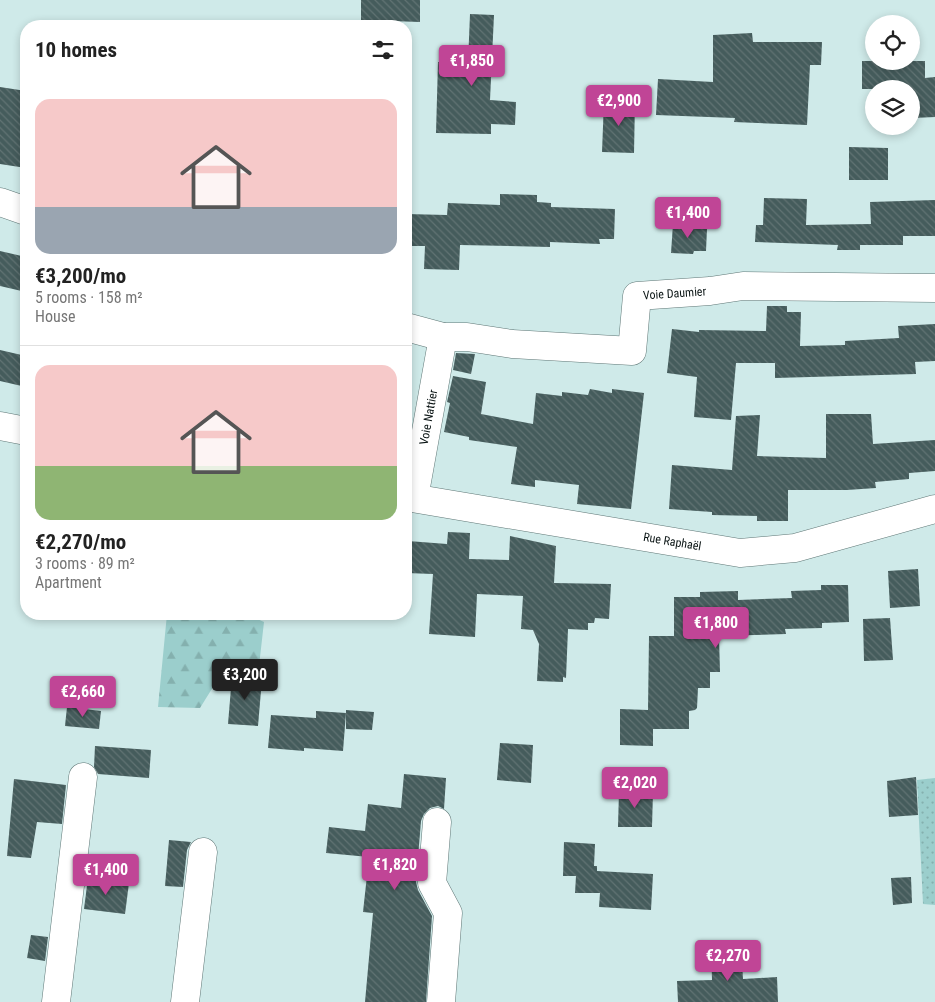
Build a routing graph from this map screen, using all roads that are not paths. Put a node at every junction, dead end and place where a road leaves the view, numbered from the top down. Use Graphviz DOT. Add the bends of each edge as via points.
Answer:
graph roads {
  1 [pos="0,202"];
  2 [pos="20,209"];
  3 [pos="935,288"];
  4 [pos="412,329"];
  5 [pos="443,336"];
  6 [pos="0,426"];
  7 [pos="20,430"];
  8 [pos="412,487"];
  9 [pos="412,497"];
  10 [pos="935,510"];
  11 [pos="82,777"];
  12 [pos="437,822"];
  13 [pos="203,852"];
  14 [pos="56,1002"];
  15 [pos="185,1002"];
  16 [pos="441,1002"];
  1 -- 2 [label="street"];
  3 -- 5 [label="street, Voie Daumier" via="743,286 637,296 632,351 512,344"];
  4 -- 5 [label="street, Voie Daumier"];
  5 -- 8 [label="street, Voie Nattier"];
  6 -- 7 [label="street"];
  9 -- 10 [label="street, Rue Raphaël" via="740,554 795,548"];
  11 -- 14 [label="street"];
  12 -- 16 [label="street" via="432,884 448,913"];
  13 -- 15 [label="street"];
}
